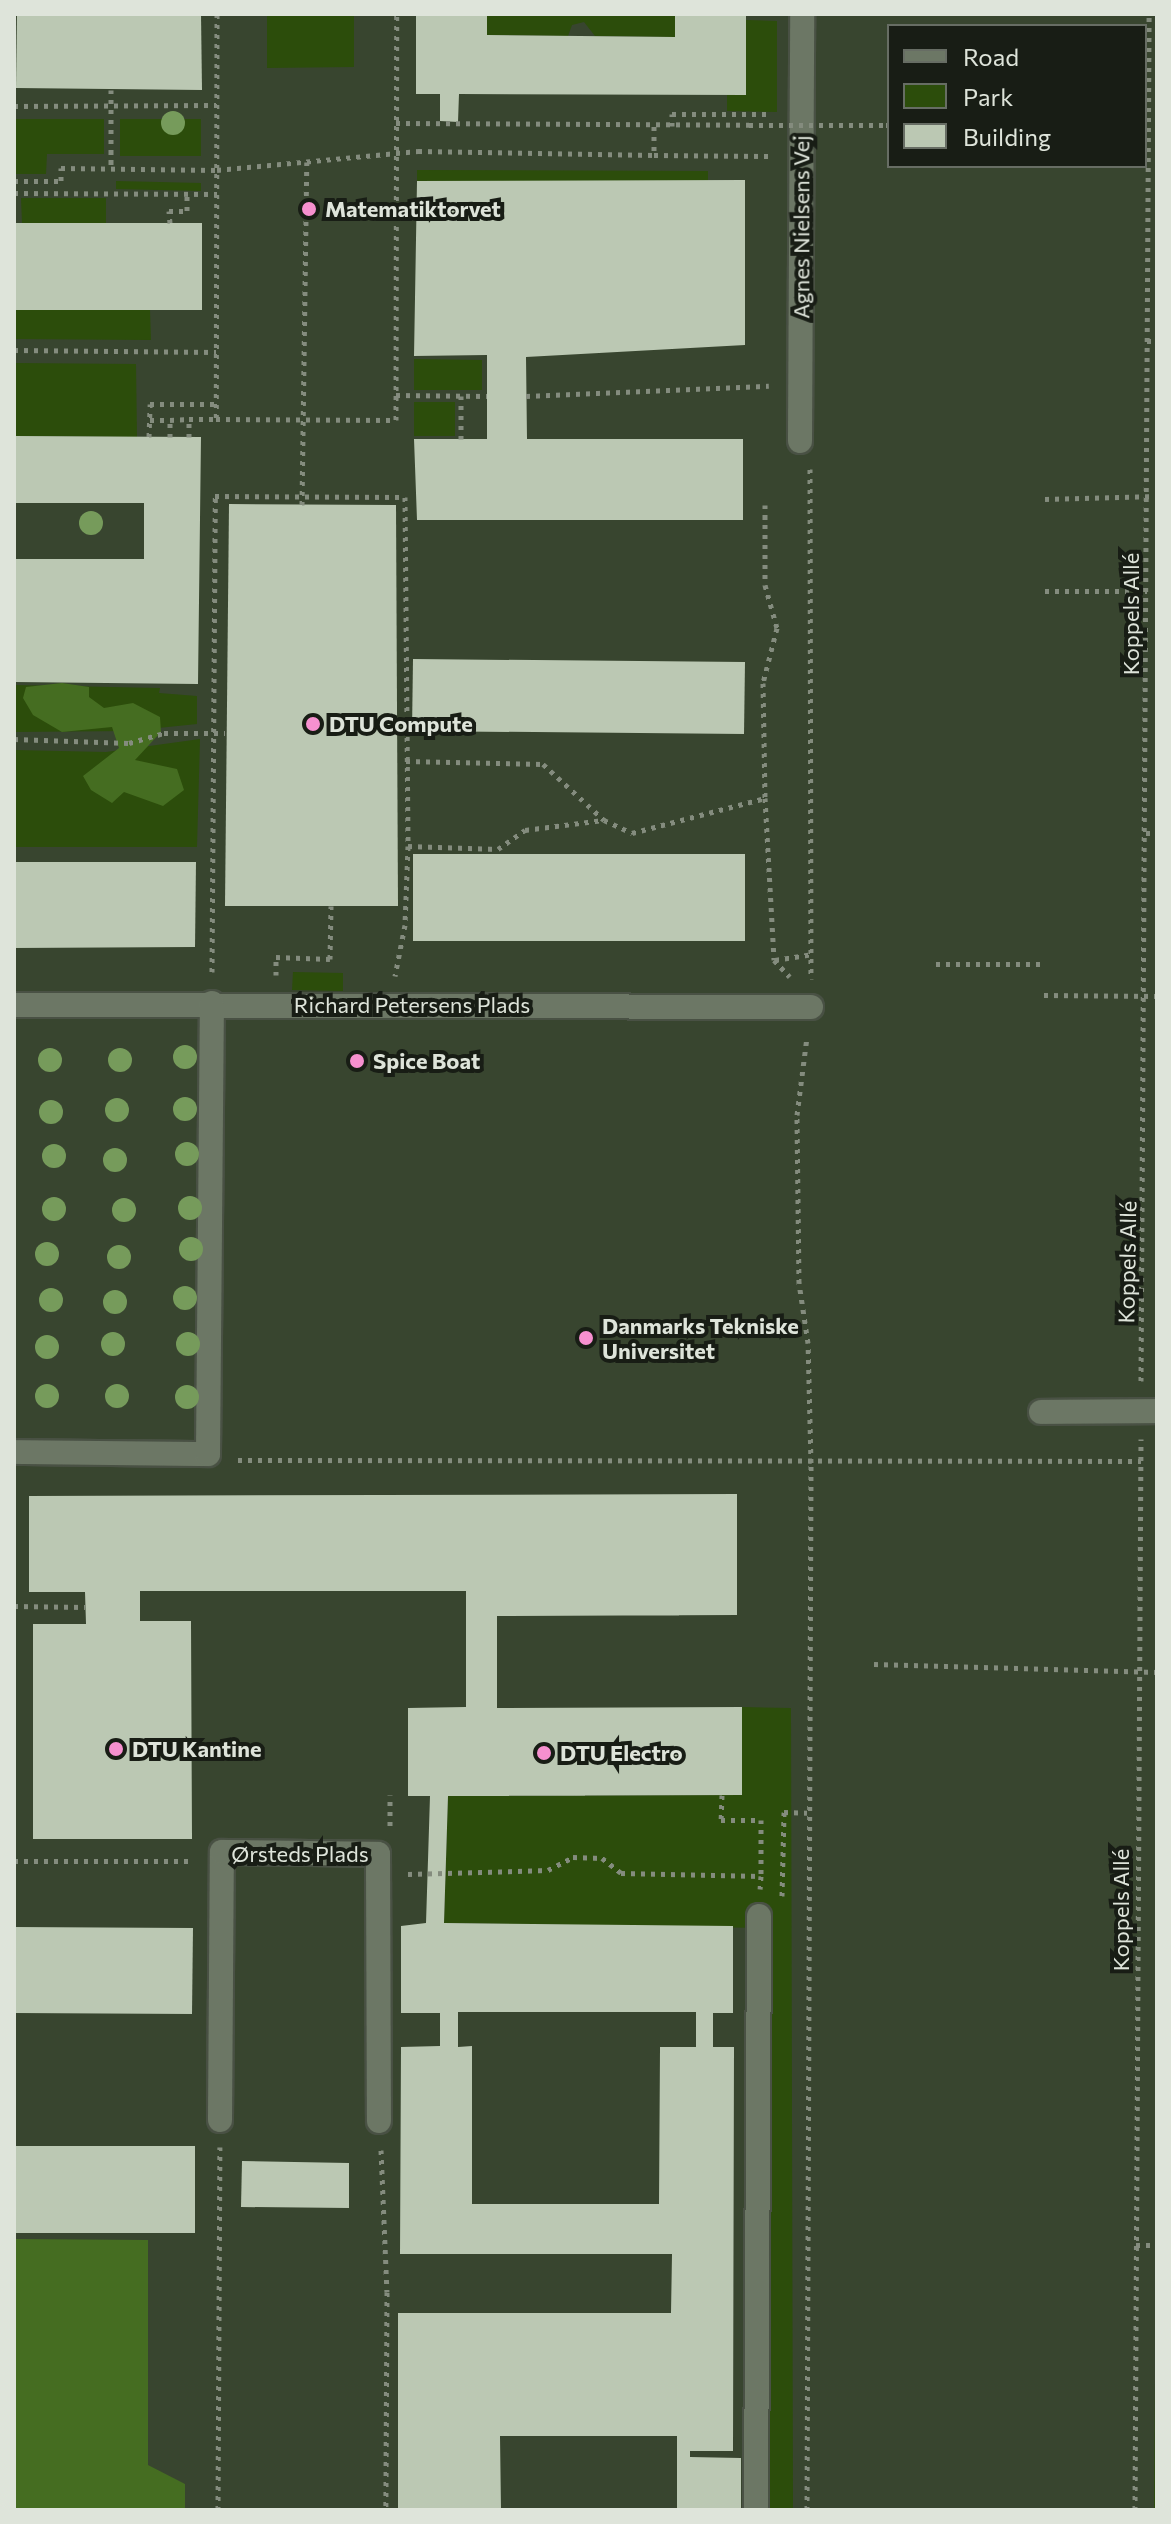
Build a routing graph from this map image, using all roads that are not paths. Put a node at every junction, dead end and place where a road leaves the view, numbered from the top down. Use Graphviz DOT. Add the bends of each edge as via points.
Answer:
graph roads {
  1 [pos="802,14"];
  2 [pos="800,441"];
  3 [pos="212,1003"];
  4 [pos="14,1005"];
  5 [pos="801,1007"];
  6 [pos="1149,1411"];
  7 [pos="1041,1412"];
  8 [pos="14,1452"];
  9 [pos="759,1916"];
  10 [pos="220,2120"];
  11 [pos="379,2121"];
  12 [pos="756,2510"];
  1 -- 2 [label="street, Agnes Nielsens Vej"];
  3 -- 4 [label="street, Richard Petersens Plads"];
  3 -- 5 [label="street, Richard Petersens Plads"];
  3 -- 8 [label="street" via="208,1454"];
  6 -- 7 [label="street"];
  9 -- 12 [label="street"];
  10 -- 11 [label="street, Ørsteds Plads" via="222,1852 378,1854"];
}
